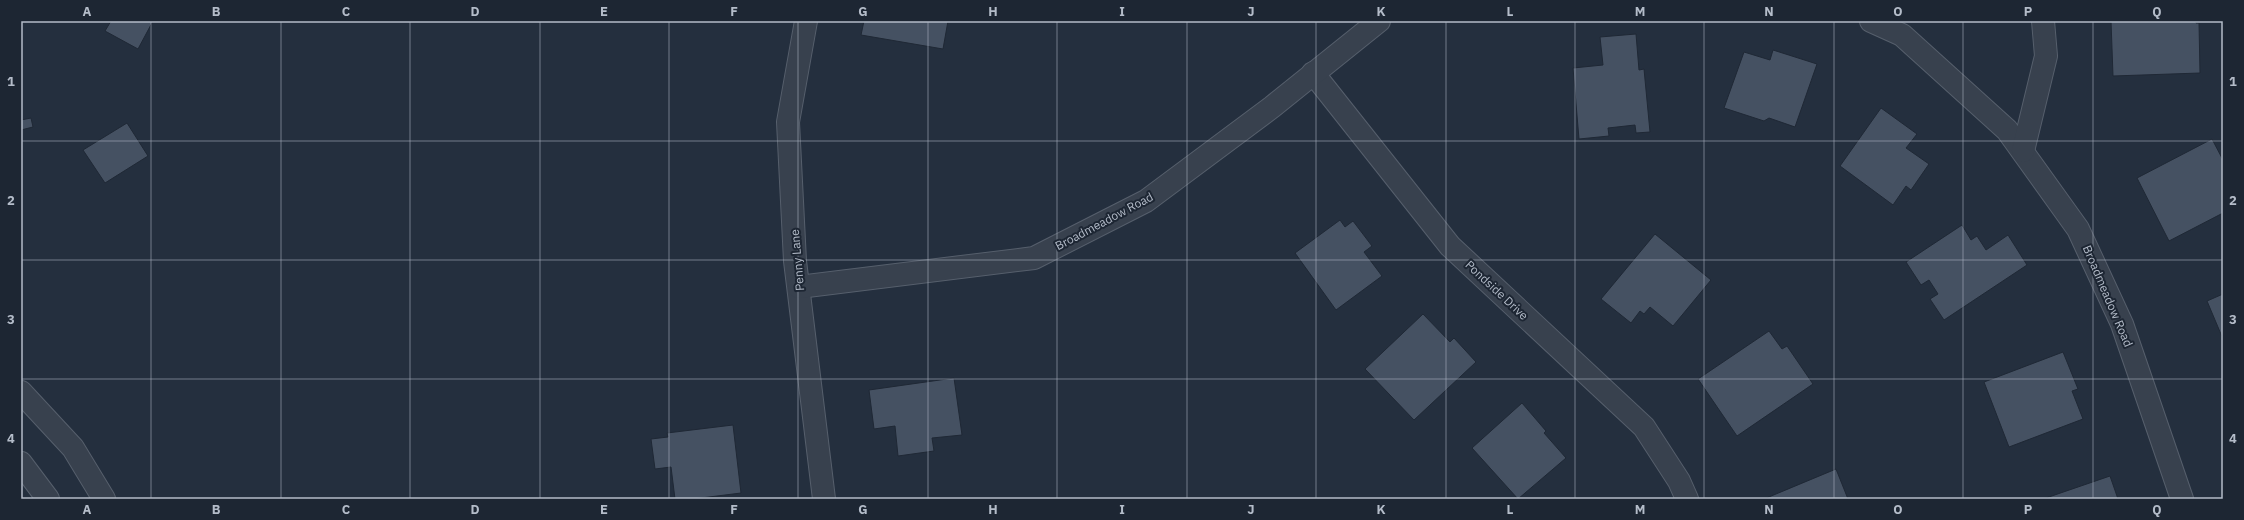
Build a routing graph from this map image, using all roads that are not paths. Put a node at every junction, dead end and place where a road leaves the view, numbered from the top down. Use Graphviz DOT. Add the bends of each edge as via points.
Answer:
graph roads {
  1 [pos="806,21"];
  2 [pos="1379,21"];
  3 [pos="1871,21"];
  4 [pos="2043,21"];
  5 [pos="1313,74"];
  6 [pos="2022,151"];
  7 [pos="799,286"];
  8 [pos="21,392"];
  9 [pos="21,463"];
  10 [pos="48,499"];
  11 [pos="104,499"];
  12 [pos="824,499"];
  13 [pos="1687,499"];
  14 [pos="2182,499"];
  1 -- 7 [label="street, Penny Lane" via="788,122 795,261"];
  2 -- 5 [label="street, Broadmeadow Road"];
  3 -- 6 [label="street, Broadmeadow Road" via="1902,35 2008,130"];
  4 -- 6 [label="street" via="2046,56"];
  5 -- 7 [label="street, Broadmeadow Road" via="1146,202 1034,258"];
  5 -- 13 [label="street, Pondside Drive" via="1450,246 1644,427 1679,481"];
  6 -- 14 [label="street, Broadmeadow Road" via="2078,229 2122,324"];
  7 -- 12 [label="street, Penny Lane"];
  8 -- 11 [label="street" via="73,448"];
  9 -- 10 [label="street"];
}
